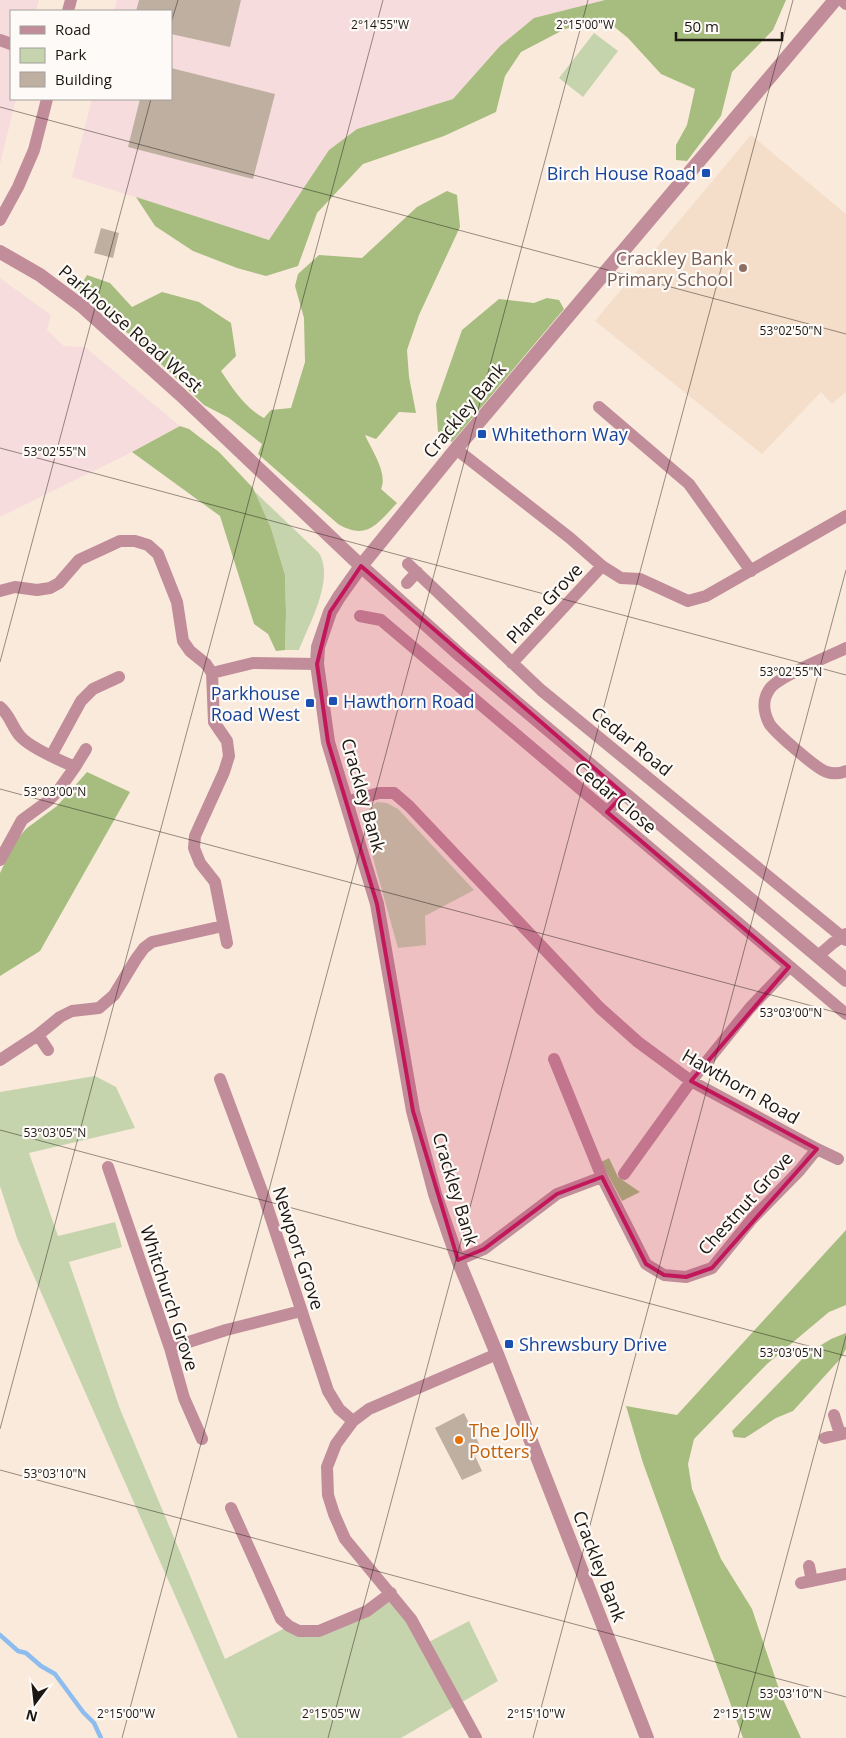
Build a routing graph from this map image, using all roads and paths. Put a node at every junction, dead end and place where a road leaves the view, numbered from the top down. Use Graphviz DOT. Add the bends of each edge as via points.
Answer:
graph roads {
  1 [pos="835,0"];
  2 [pos="842,0"];
  3 [pos="846,4"];
  4 [pos="47,100"];
  5 [pos="0,220"];
  6 [pos="0,252"];
  7 [pos="599,407"];
  8 [pos="456,449"];
  9 [pos="846,516"];
  10 [pos="361,566"];
  11 [pos="602,566"];
  12 [pos="751,571"];
  13 [pos="407,583"];
  14 [pos="0,591"];
  15 [pos="360,616"];
  16 [pos="846,648"];
  17 [pos="512,663"];
  18 [pos="317,664"];
  19 [pos="212,673"];
  20 [pos="119,677"];
  21 [pos="0,707"];
  22 [pos="86,749"];
  23 [pos="51,756"];
  24 [pos="75,767"];
  25 [pos="846,771"];
  26 [pos="624,794"];
  27 [pos="346,802"];
  28 [pos="607,812"];
  29 [pos="0,860"];
  30 [pos="223,926"];
  31 [pos="845,937"];
  32 [pos="227,943"];
  33 [pos="818,956"];
  34 [pos="789,967"];
  35 [pos="846,980"];
  36 [pos="846,1014"];
  37 [pos="38,1035"];
  38 [pos="48,1050"];
  39 [pos="0,1060"];
  40 [pos="554,1060"];
  41 [pos="220,1079"];
  42 [pos="691,1081"];
  43 [pos="817,1149"];
  44 [pos="838,1159"];
  45 [pos="108,1167"];
  46 [pos="624,1174"];
  47 [pos="602,1176"];
  48 [pos="458,1260"];
  49 [pos="301,1311"];
  50 [pos="170,1348"];
  51 [pos="497,1354"];
  52 [pos="834,1415"];
  53 [pos="353,1421"];
  54 [pos="843,1434"];
  55 [pos="825,1438"];
  56 [pos="202,1439"];
  57 [pos="231,1508"];
  58 [pos="809,1566"];
  59 [pos="846,1574"];
  60 [pos="390,1593"];
  61 [pos="476,1738"];
  62 [pos="647,1738"];
  1 -- 8 [label="street, Crackley Bank"];
  2 -- 3 [label="street"];
  4 -- 5 [label="street" via="34,150"];
  6 -- 10 [label="street, Parkhouse Road West" via="40,275 83,307 250,458"];
  7 -- 12 [label="street" via="689,484"];
  8 -- 10 [label="street, Crackley Bank"];
  8 -- 11 [label="street"];
  9 -- 12 [label="street"];
  10 -- 18 [label="street, Crackley Bank" via="330,612 318,647"];
  10 -- 26 [label="street"];
  11 -- 12 [label="street" via="621,578 640,579 688,601 706,596"];
  11 -- 17 [label="street, Plane Grove"];
  13 -- 17 [label="street, Cedar Road" via="412,568"];
  14 -- 19 [label="street" via="15,587 50,588 59,583 78,560 120,541 148,545 158,554 177,602 183,642"];
  15 -- 28 [label="street, Cedar Close" via="381,620"];
  16 -- 25 [label="street" via="781,680 769,689 764,708 770,725 815,766 828,772"];
  17 -- 31 [label="street, Cedar Road"];
  18 -- 19 [label="street" via="253,663"];
  18 -- 27 [label="street, Crackley Bank" via="328,742"];
  19 -- 30 [label="street" via="214,722 228,741 229,756 195,836 194,848 200,863 215,882"];
  20 -- 23 [label="street" via="93,688 81,701"];
  21 -- 23 [label="street" via="20,737"];
  22 -- 24 [label="street"];
  23 -- 24 [label="street"];
  24 -- 29 [label="street" via="58,791 22,820"];
  26 -- 28 [label="street"];
  26 -- 33 [label="street"];
  27 -- 42 [label="street, Hawthorn Road" via="379,793 394,793 600,1008 638,1042"];
  27 -- 48 [label="street, Crackley Bank" via="377,904 413,1111 435,1194"];
  28 -- 34 [label="street, Cedar Close"];
  30 -- 32 [label="street"];
  30 -- 37 [label="street" via="152,942 136,959 114,996 98,1008 72,1011 60,1017"];
  31 -- 33 [label="street" via="833,942"];
  33 -- 35 [label="street"];
  34 -- 36 [label="street, Cedar Close"];
  34 -- 42 [label="street" via="750,1008"];
  37 -- 38 [label="street"];
  37 -- 39 [label="street"];
  40 -- 47 [label="street, Chestnut Grove"];
  41 -- 49 [label="street, Newport Grove" via="263,1194"];
  42 -- 43 [label="street, Hawthorn Road"];
  42 -- 46 [label="street" via="628,1160"];
  43 -- 44 [label="street, Hawthorn Road"];
  43 -- 47 [label="street, Chestnut Grove" via="752,1218 712,1268 686,1277 664,1275 646,1264"];
  45 -- 50 [label="street, Whitchurch Grove"];
  47 -- 48 [label="street" via="557,1194 484,1249"];
  48 -- 51 [label="street, Crackley Bank"];
  49 -- 50 [label="street"];
  49 -- 53 [label="street, Newport Grove" via="328,1391 339,1409"];
  50 -- 56 [label="street, Whitchurch Grove" via="184,1398"];
  51 -- 53 [label="street" via="369,1409"];
  51 -- 62 [label="street, Crackley Bank"];
  52 -- 54 [label="street"];
  53 -- 60 [label="street" via="336,1444 327,1467 328,1495 345,1539"];
  54 -- 55 [label="street"];
  57 -- 60 [label="street" via="281,1619 289,1626 299,1631 319,1631 367,1611"];
  58 -- 59 [label="street" via="807,1582"];
  60 -- 61 [label="street" via="411,1619"];
}
